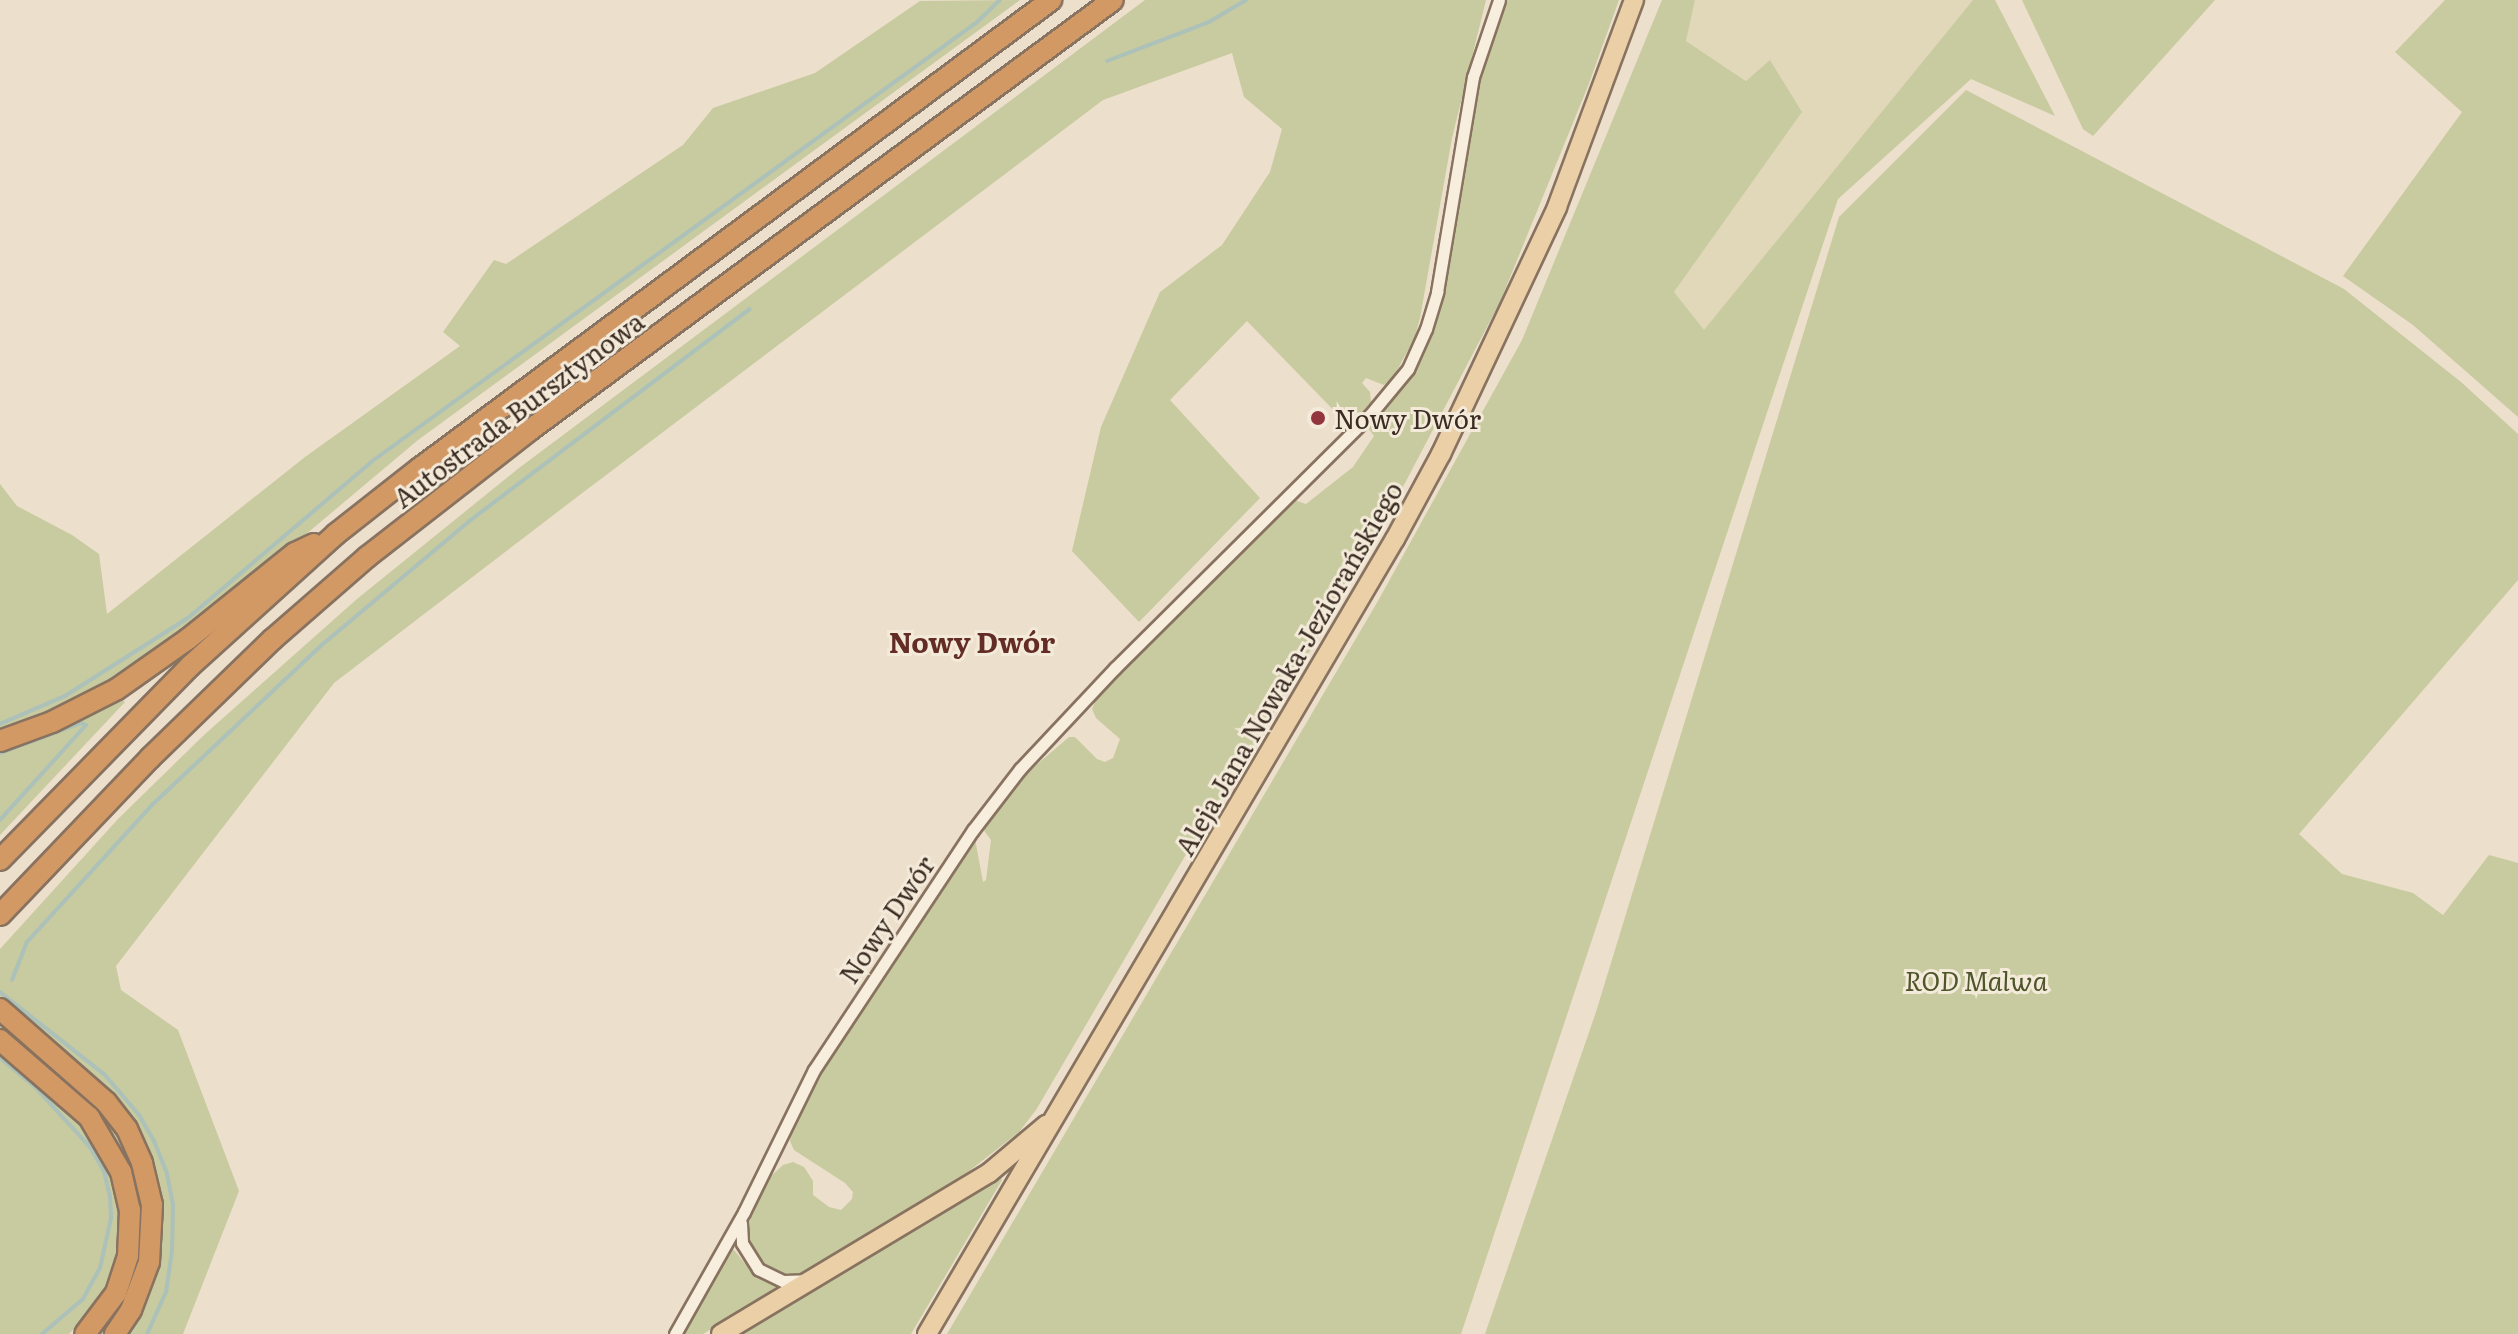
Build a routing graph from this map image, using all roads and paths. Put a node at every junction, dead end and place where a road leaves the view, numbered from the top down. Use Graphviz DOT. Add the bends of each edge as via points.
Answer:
graph roads {
  1 [pos="1051,0"];
  2 [pos="1113,0"];
  3 [pos="1499,0"];
  4 [pos="1634,0"];
  5 [pos="336,534"];
  6 [pos="0,741"];
  7 [pos="0,860"];
  8 [pos="0,915"];
  9 [pos="0,1009"];
  10 [pos="0,1040"];
  11 [pos="1060,1112"];
  12 [pos="744,1212"];
  13 [pos="807,1280"];
  14 [pos="85,1334"];
  15 [pos="115,1334"];
  16 [pos="675,1334"];
  17 [pos="721,1334"];
  18 [pos="927,1334"];
  1 -- 5 [label="highway, Autostrada Bursztynowa"];
  2 -- 8 [label="highway, Autostrada Bursztynowa" via="530,430 367,557 150,758"];
  3 -- 12 [label="street, Nowy Dwór" via="1473,77 1437,292 1408,369 1358,427 1166,614 999,796 916,911 814,1070"];
  4 -- 11 [label="main road, Aleja Jana Nowaka-Jeziorańskiego" via="1557,207 1441,454"];
  5 -- 6 [label="highway" via="295,553 117,689"];
  5 -- 7 [label="highway, Autostrada Bursztynowa" via="121,732"];
  9 -- 15 [label="highway" via="106,1102 127,1129 142,1163 152,1205 149,1262 143,1285"];
  10 -- 14 [label="highway" via="89,1117 121,1172 130,1210 128,1256 116,1293"];
  11 -- 13 [label="main road" via="989,1173"];
  11 -- 18 [label="main road, Aleja Jana Nowaka-Jeziorańskiego"];
  12 -- 13 [label="street" via="740,1233 752,1263 783,1281"];
  12 -- 16 [label="street, Nowy Dwór"];
  13 -- 17 [label="main road"];
}
